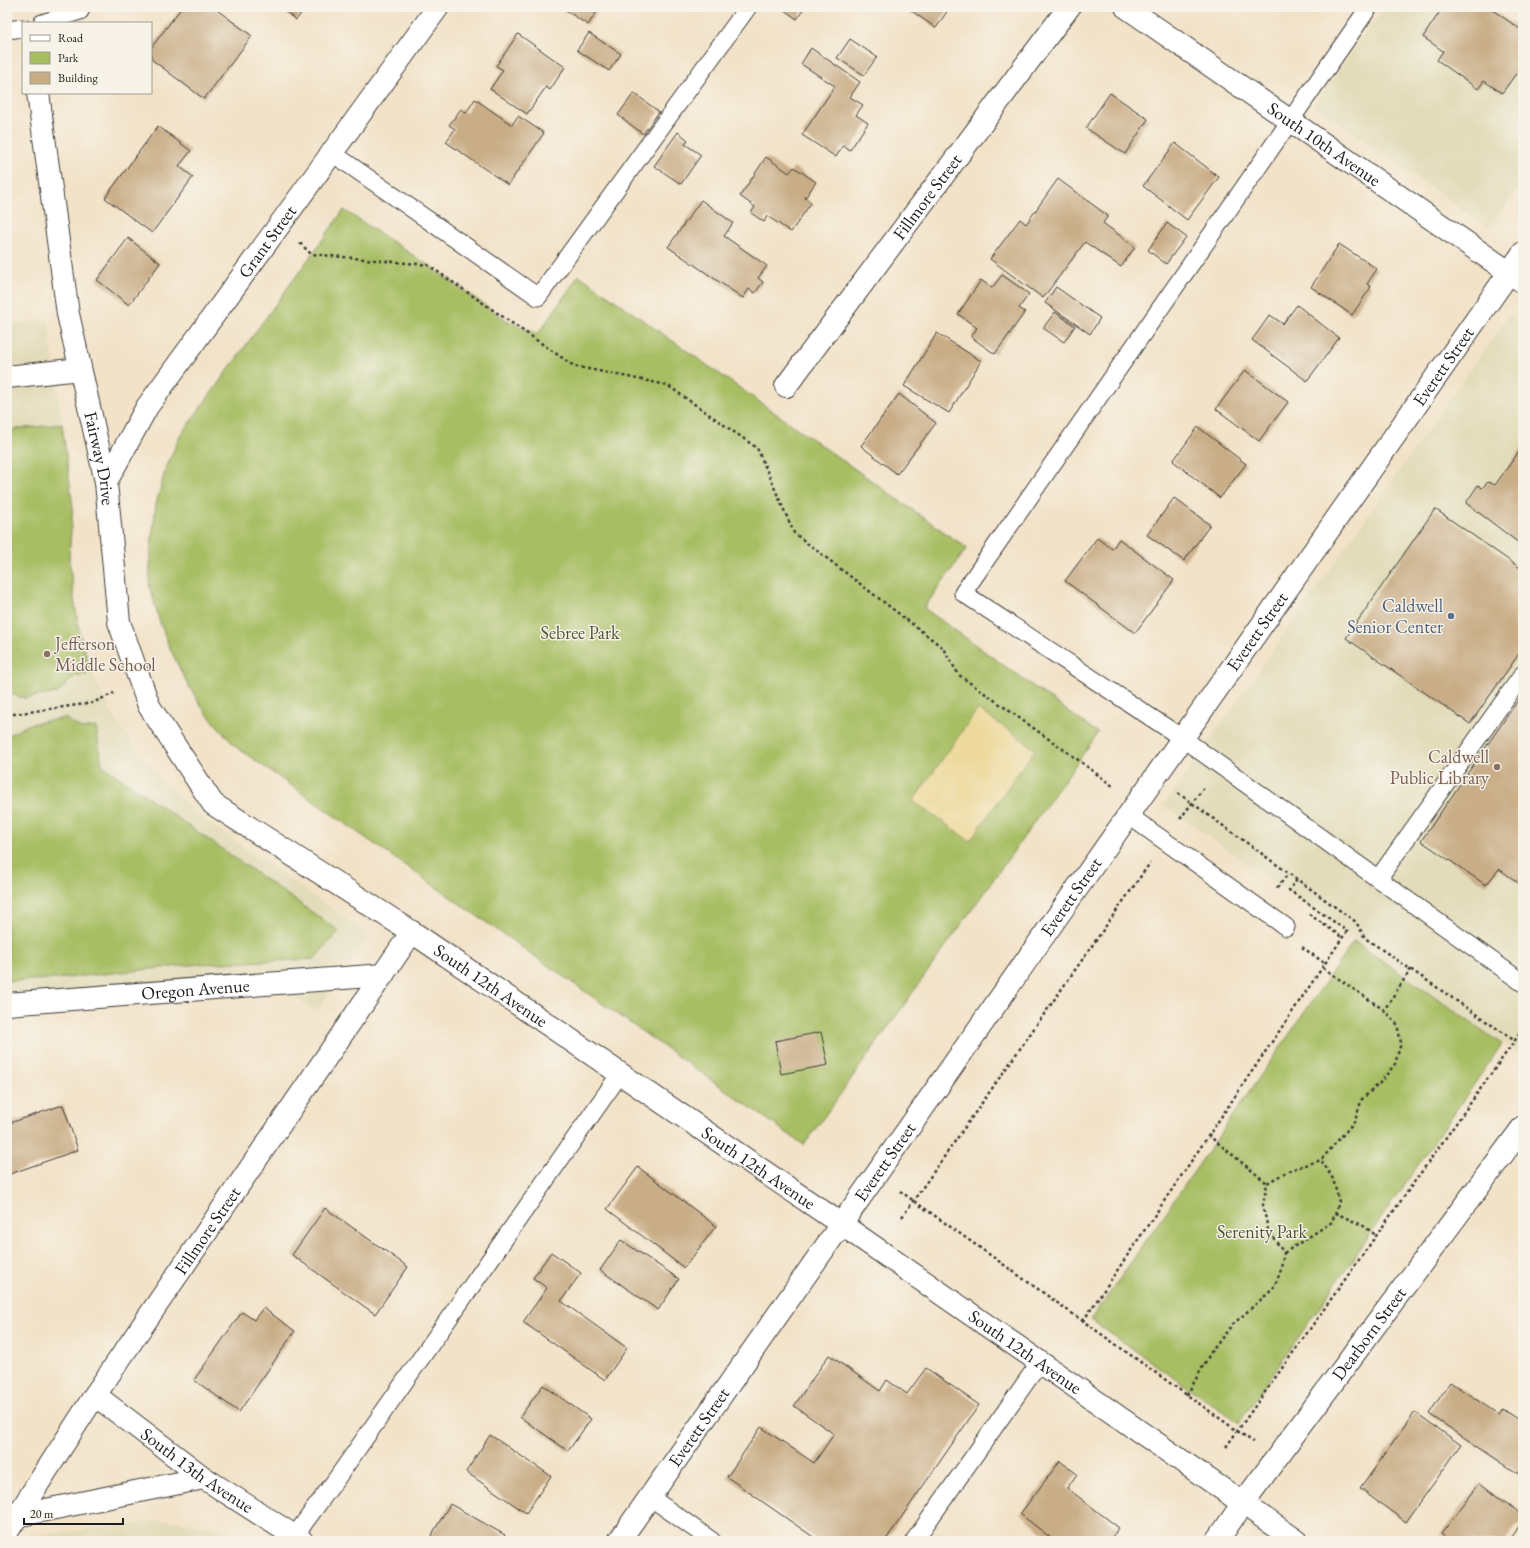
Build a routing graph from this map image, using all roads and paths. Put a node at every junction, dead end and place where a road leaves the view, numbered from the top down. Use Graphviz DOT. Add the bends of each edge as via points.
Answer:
graph roads {
  1 [pos="438,7"];
  2 [pos="748,7"];
  3 [pos="1069,7"];
  4 [pos="1126,7"];
  5 [pos="1369,7"];
  6 [pos="83,8"];
  7 [pos="45,22"];
  8 [pos="22,28"];
  9 [pos="7,30"];
  10 [pos="38,94"];
  11 [pos="1290,120"];
  12 [pos="331,152"];
  13 [pos="279,224"];
  14 [pos="1523,253"];
  15 [pos="1516,277"];
  16 [pos="80,369"];
  17 [pos="7,377"];
  18 [pos="786,386"];
  19 [pos="106,482"];
  20 [pos="1523,674"];
  21 [pos="140,681"];
  22 [pos="7,715"];
  23 [pos="1182,738"];
  24 [pos="1213,761"];
  25 [pos="1176,791"];
  26 [pos="1191,803"];
  27 [pos="213,804"];
  28 [pos="1132,810"];
  29 [pos="1166,842"];
  30 [pos="1288,874"];
  31 [pos="1297,879"];
  32 [pos="1378,879"];
  33 [pos="1276,890"];
  34 [pos="1286,927"];
  35 [pos="412,932"];
  36 [pos="1301,946"];
  37 [pos="1326,964"];
  38 [pos="1323,968"];
  39 [pos="1411,969"];
  40 [pos="383,974"];
  41 [pos="1523,983"];
  42 [pos="7,1004"];
  43 [pos="1384,1010"];
  44 [pos="1523,1029"];
  45 [pos="1515,1041"];
  46 [pos="620,1074"];
  47 [pos="1523,1127"];
  48 [pos="1208,1135"];
  49 [pos="1321,1160"];
  50 [pos="1267,1183"];
  51 [pos="894,1188"];
  52 [pos="914,1200"];
  53 [pos="1335,1213"];
  54 [pos="902,1217"];
  55 [pos="841,1224"];
  56 [pos="1377,1236"];
  57 [pos="1284,1253"];
  58 [pos="1083,1320"];
  59 [pos="1040,1362"];
  60 [pos="95,1394"];
  61 [pos="1187,1395"];
  62 [pos="1237,1431"];
  63 [pos="1253,1442"];
  64 [pos="1226,1447"];
  65 [pos="204,1478"];
  66 [pos="650,1497"];
  67 [pos="1244,1503"];
  68 [pos="11,1522"];
  69 [pos="296,1539"];
  70 [pos="619,1541"];
  71 [pos="712,1541"];
  72 [pos="914,1541"];
  73 [pos="1217,1541"];
  74 [pos="1297,1541"];
  1 -- 12 [label="street, Grant Street"];
  2 -- 12 [label="lane" via="538,297"];
  3 -- 18 [label="street, Fillmore Street"];
  4 -- 11 [label="street, South 10th Avenue"];
  5 -- 11 [label="lane"];
  6 -- 7 [label="lane"];
  8 -- 9 [label="lane"];
  10 -- 16 [label="street, Fairway Drive" via="68,314"];
  11 -- 15 [label="street, South 10th Avenue"];
  11 -- 23 [label="lane" via="963,593"];
  12 -- 13 [label="street, Grant Street"];
  13 -- 19 [label="street, Grant Street" via="147,407"];
  13 -- 28 [label="path" via="311,254 428,265 574,366 667,384 756,448 794,533 942,647 958,675 1081,762"];
  14 -- 15 [label="street, Everett Street"];
  15 -- 23 [label="street, Everett Street"];
  16 -- 17 [label="street"];
  16 -- 19 [label="street, Fairway Drive"];
  19 -- 21 [label="street, Fairway Drive" via="119,622"];
  20 -- 32 [label="lane"];
  21 -- 22 [label="path" via="92,703"];
  21 -- 27 [label="street, Fairway Drive" via="149,706"];
  23 -- 24 [label="lane"];
  23 -- 28 [label="street, Everett Street"];
  24 -- 26 [label="path" via="1201,778 1205,786"];
  24 -- 32 [label="lane"];
  25 -- 26 [label="path"];
  26 -- 29 [label="path"];
  26 -- 30 [label="path"];
  27 -- 35 [label="street, South 12th Avenue"];
  28 -- 29 [label="lane"];
  28 -- 55 [label="street, Everett Street"];
  29 -- 34 [label="lane"];
  29 -- 52 [label="path"];
  30 -- 31 [label="path"];
  30 -- 33 [label="path"];
  31 -- 37 [label="path" via="1289,890 1347,931"];
  31 -- 39 [label="path" via="1356,922 1365,938"];
  32 -- 41 [label="lane"];
  35 -- 40 [label="street, Fillmore Street"];
  35 -- 46 [label="street, South 12th Avenue"];
  36 -- 37 [label="path"];
  37 -- 38 [label="path"];
  38 -- 43 [label="path"];
  38 -- 48 [label="path"];
  39 -- 43 [label="path"];
  39 -- 45 [label="path"];
  40 -- 42 [label="street, Oregon Avenue"];
  40 -- 60 [label="street, Fillmore Street"];
  43 -- 49 [label="path" via="1397,1024 1401,1042 1395,1064 1379,1084 1362,1099 1354,1122"];
  44 -- 45 [label="path"];
  45 -- 56 [label="path"];
  46 -- 55 [label="street, South 12th Avenue"];
  46 -- 69 [label="lane"];
  47 -- 67 [label="street, Dearborn Street"];
  48 -- 50 [label="path"];
  48 -- 58 [label="path"];
  49 -- 50 [label="path" via="1290,1170"];
  49 -- 53 [label="path" via="1333,1179 1339,1202"];
  50 -- 57 [label="path" via="1263,1205 1268,1230"];
  51 -- 52 [label="path"];
  52 -- 54 [label="path"];
  52 -- 58 [label="path"];
  53 -- 56 [label="path" via="1362,1225"];
  53 -- 57 [label="path" via="1332,1222"];
  55 -- 59 [label="street, South 12th Avenue"];
  55 -- 66 [label="street, Everett Street"];
  56 -- 62 [label="path"];
  57 -- 61 [label="path" via="1280,1272 1272,1289 1232,1326 1211,1352"];
  58 -- 61 [label="path"];
  59 -- 67 [label="street, South 12th Avenue"];
  59 -- 72 [label="lane"];
  60 -- 65 [label="street, South 13th Avenue"];
  60 -- 68 [label="street, Fillmore Street"];
  61 -- 62 [label="path"];
  62 -- 63 [label="path"];
  62 -- 64 [label="path"];
  65 -- 68 [label="street"];
  65 -- 69 [label="street, South 13th Avenue"];
  66 -- 70 [label="street, Everett Street"];
  66 -- 71 [label="lane"];
  67 -- 73 [label="street, Dearborn Street"];
  67 -- 74 [label="street, South 12th Avenue"];
}
